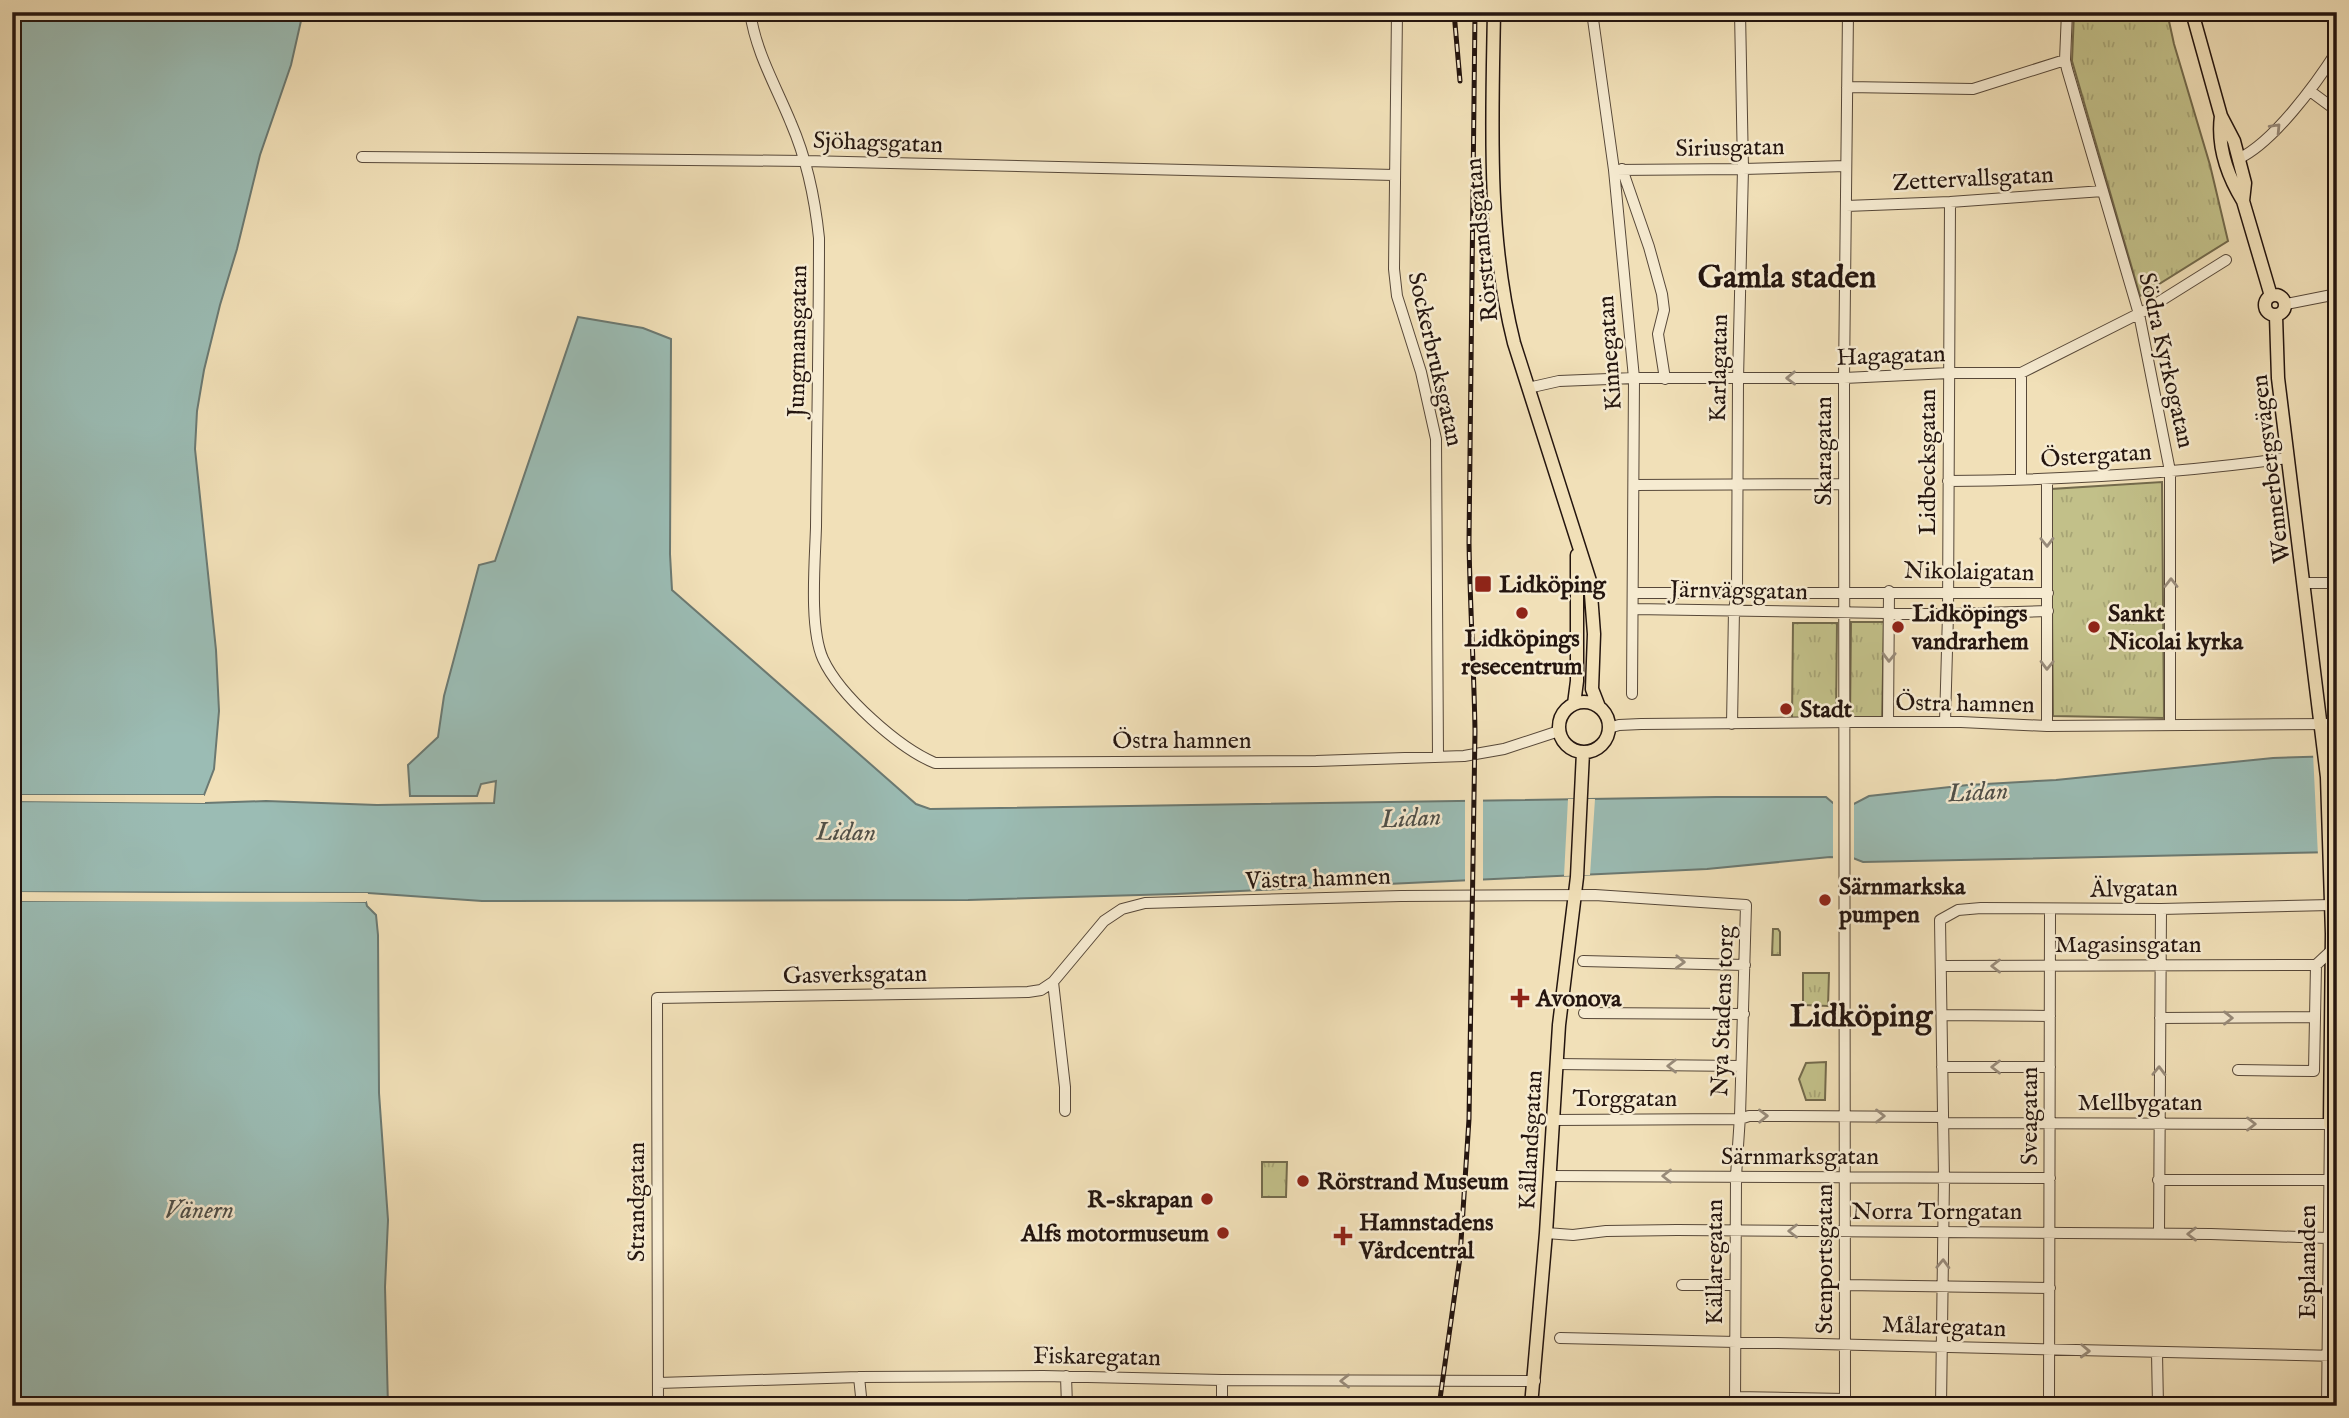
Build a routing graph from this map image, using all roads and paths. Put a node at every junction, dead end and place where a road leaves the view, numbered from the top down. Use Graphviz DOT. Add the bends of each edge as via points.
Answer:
graph roads {
  1 [pos="750,12"];
  2 [pos="1397,12"];
  3 [pos="1494,12"];
  4 [pos="1592,12"];
  5 [pos="1741,12"];
  6 [pos="1848,12"];
  7 [pos="2067,12"];
  8 [pos="2192,12"];
  9 [pos="2337,51"];
  10 [pos="2064,60"];
  11 [pos="1847,88"];
  12 [pos="2309,91"];
  13 [pos="2337,111"];
  14 [pos="2221,116"];
  15 [pos="362,157"];
  16 [pos="2238,159"];
  17 [pos="805,161"];
  18 [pos="1846,166"];
  19 [pos="1618,169"];
  20 [pos="1743,169"];
  21 [pos="1394,176"];
  22 [pos="2103,191"];
  23 [pos="2244,201"];
  24 [pos="1950,202"];
  25 [pos="1846,206"];
  26 [pos="2226,260"];
  27 [pos="2337,294"];
  28 [pos="2272,296"];
  29 [pos="2286,304"];
  30 [pos="2139,314"];
  31 [pos="2276,316"];
  32 [pos="1949,373"];
  33 [pos="2021,373"];
  34 [pos="1634,378"];
  35 [pos="1844,378"];
  36 [pos="1665,379"];
  37 [pos="1738,379"];
  38 [pos="1528,388"];
  39 [pos="2288,458"];
  40 [pos="2171,471"];
  41 [pos="2021,480"];
  42 [pos="2047,480"];
  43 [pos="1948,481"];
  44 [pos="1844,484"];
  45 [pos="1634,485"];
  46 [pos="1737,485"];
  47 [pos="1577,537"];
  48 [pos="2305,583"];
  49 [pos="2337,583"];
  50 [pos="1737,592"];
  51 [pos="1889,592"];
  52 [pos="1633,593"];
  53 [pos="1844,593"];
  54 [pos="1948,593"];
  55 [pos="2048,593"];
  56 [pos="1633,610"];
  57 [pos="1734,610"];
  58 [pos="2048,611"];
  59 [pos="1844,612"];
  60 [pos="1889,613"];
  61 [pos="1948,614"];
  62 [pos="834,678"];
  63 [pos="1632,694"];
  64 [pos="1574,704"];
  65 [pos="1599,707"];
  66 [pos="1843,722"];
  67 [pos="1888,722"];
  68 [pos="1945,722"];
  69 [pos="2322,723"];
  70 [pos="1732,724"];
  71 [pos="2170,724"];
  72 [pos="2337,724"];
  73 [pos="2047,726"];
  74 [pos="1609,728"];
  75 [pos="1559,731"];
  76 [pos="1583,752"];
  77 [pos="1438,757"];
  78 [pos="1844,860"];
  79 [pos="2331,866"];
  80 [pos="1575,896"];
  81 [pos="1746,905"];
  82 [pos="2332,905"];
  83 [pos="2161,909"];
  84 [pos="2050,910"];
  85 [pos="2332,950"];
  86 [pos="1583,961"];
  87 [pos="1745,965"];
  88 [pos="2159,965"];
  89 [pos="2316,965"];
  90 [pos="1941,966"];
  91 [pos="2050,966"];
  92 [pos="1052,982"];
  93 [pos="657,998"];
  94 [pos="1584,1013"];
  95 [pos="1744,1014"];
  96 [pos="1942,1015"];
  97 [pos="2050,1016"];
  98 [pos="2314,1017"];
  99 [pos="2160,1018"];
  100 [pos="1556,1065"];
  101 [pos="1741,1066"];
  102 [pos="1942,1067"];
  103 [pos="2050,1068"];
  104 [pos="2238,1070"];
  105 [pos="2334,1073"];
  106 [pos="1065,1111"];
  107 [pos="1844,1114"];
  108 [pos="1740,1119"];
  109 [pos="1553,1120"];
  110 [pos="1943,1120"];
  111 [pos="2051,1123"];
  112 [pos="2158,1124"];
  113 [pos="2333,1124"];
  114 [pos="1550,1175"];
  115 [pos="1736,1176"];
  116 [pos="1845,1176"];
  117 [pos="1944,1178"];
  118 [pos="2050,1178"];
  119 [pos="2158,1180"];
  120 [pos="2329,1180"];
  121 [pos="1735,1231"];
  122 [pos="1845,1231"];
  123 [pos="1944,1231"];
  124 [pos="2050,1232"];
  125 [pos="1546,1233"];
  126 [pos="2159,1233"];
  127 [pos="2327,1238"];
  128 [pos="1682,1285"];
  129 [pos="1735,1285"];
  130 [pos="1845,1285"];
  131 [pos="1942,1287"];
  132 [pos="2050,1288"];
  133 [pos="1560,1338"];
  134 [pos="1735,1342"];
  135 [pos="1846,1344"];
  136 [pos="1941,1348"];
  137 [pos="2050,1350"];
  138 [pos="2157,1353"];
  139 [pos="2332,1356"];
  140 [pos="1066,1376"];
  141 [pos="859,1377"];
  142 [pos="1222,1380"];
  143 [pos="1535,1381"];
  144 [pos="658,1383"];
  145 [pos="1735,1401"];
  146 [pos="1845,1403"];
  147 [pos="658,1406"];
  148 [pos="862,1406"];
  149 [pos="1067,1406"];
  150 [pos="1222,1406"];
  151 [pos="1531,1406"];
  152 [pos="1941,1406"];
  153 [pos="2049,1406"];
  154 [pos="2158,1406"];
  155 [pos="2327,1406"];
  1 -- 17 [label="street, Jungmansgatan" via="763,61"];
  2 -- 21 [label="street, Sockerbruksgatan"];
  3 -- 38 [label="main road, Rörstrandsgatan" via="1492,142 1500,265 1504,305"];
  4 -- 19 [label="street, Kinnegatan"];
  5 -- 20 [label="street, Karlagatan"];
  6 -- 11 [label="street, Skaragatan"];
  7 -- 10 [label="street, Södra Kyrkogatan"];
  8 -- 14 [label="main road"];
  9 -- 12 [label="street"];
  10 -- 11 [label="street" via="1973,89"];
  10 -- 22 [label="street, Södra Kyrkogatan"];
  11 -- 18 [label="street, Skaragatan"];
  12 -- 13 [label="street"];
  16 -- 12 [label="street, one-way" via="2264,141"];
  14 -- 16 [label="main road"];
  14 -- 23 [label="main road" via="2218,135"];
  15 -- 17 [label="street, Sjöhagsgatan"];
  16 -- 23 [label="main road" via="2245,183"];
  17 -- 21 [label="street, Sjöhagsgatan"];
  17 -- 62 [label="street, Jungmansgatan" via="819,238 816,623 818,645"];
  18 -- 20 [label="street, Siriusgatan"];
  18 -- 25 [label="street, Skaragatan"];
  19 -- 20 [label="street, Siriusgatan"];
  19 -- 34 [label="street, Kinnegatan"];
  19 -- 36 [label="street" via="1649,247 1664,303 1658,334"];
  20 -- 37 [label="street, Karlagatan"];
  21 -- 77 [label="street, Sockerbruksgatan" via="1395,285 1437,449"];
  22 -- 24 [label="street, Zettervallsgatan"];
  22 -- 30 [label="street, Södra Kyrkogatan"];
  23 -- 28 [label="main road"];
  24 -- 25 [label="street, Zettervallsgatan"];
  24 -- 32 [label="street, Lidbecksgatan"];
  25 -- 35 [label="street, Skaragatan"];
  26 -- 30 [label="street, Hagagatan"];
  27 -- 29 [label="street"];
  28 -- 29 [label="main road" via="2281,296"];
  28 -- 31 [label="main road" via="2266,309"];
  29 -- 31 [label="main road"];
  30 -- 33 [label="street, Hagagatan"];
  30 -- 40 [label="street, Södra Kyrkogatan"];
  31 -- 39 [label="main road, Wennerbergsvägen"];
  32 -- 33 [label="street, Hagagatan"];
  32 -- 35 [label="street, Hagagatan"];
  32 -- 43 [label="street, Lidbecksgatan"];
  33 -- 41 [label="street"];
  34 -- 36 [label="street, Hagagatan"];
  34 -- 38 [label="street, Hagagatan" via="1559,381"];
  34 -- 45 [label="street, Kinnegatan"];
  35 -- 37 [label="street, Hagagatan, one-way"];
  35 -- 44 [label="street, Skaragatan"];
  36 -- 37 [label="street, Hagagatan"];
  37 -- 46 [label="street, Karlagatan"];
  38 -- 47 [label="main road, Rörstrandsgatan"];
  39 -- 40 [label="street, Östergatan"];
  39 -- 48 [label="main road, Wennerbergsvägen"];
  40 -- 42 [label="street, Östergatan"];
  71 -- 40 [label="street, Södra Kyrkogatan, one-way"];
  41 -- 42 [label="street, Östergatan"];
  41 -- 43 [label="street, Östergatan"];
  42 -- 55 [label="street, one-way"];
  43 -- 54 [label="street, Lidbecksgatan"];
  44 -- 46 [label="street"];
  44 -- 53 [label="street, Skaragatan"];
  45 -- 46 [label="street"];
  45 -- 52 [label="street, Kinnegatan"];
  46 -- 50 [label="street, Karlagatan"];
  47 -- 64 [label="main road, Rörstrandsgatan"];
  47 -- 65 [label="main road, Rörstrandsgatan" via="1590,581 1592,689"];
  48 -- 49 [label="street"];
  48 -- 69 [label="main road, Wennerbergsvägen"];
  50 -- 52 [label="street, Järnvägsgatan"];
  50 -- 53 [label="street, Järnvägsgatan"];
  50 -- 57 [label="street, Karlagatan"];
  51 -- 53 [label="street, Nikolaigatan"];
  51 -- 54 [label="street, Nikolaigatan"];
  51 -- 60 [label="street"];
  52 -- 56 [label="street, Kinnegatan"];
  53 -- 59 [label="street, Skaragatan"];
  54 -- 55 [label="street, Nikolaigatan"];
  54 -- 61 [label="street, Lidbecksgatan"];
  55 -- 58 [label="street"];
  56 -- 57 [label="street, Järnvägsgatan"];
  56 -- 63 [label="street, Kinnegatan"];
  57 -- 59 [label="street, Järnvägsgatan"];
  57 -- 70 [label="street, Karlagatan"];
  58 -- 61 [label="street, Nikolaigatan"];
  58 -- 73 [label="street, one-way"];
  59 -- 60 [label="street, Järnvägsgatan"];
  59 -- 66 [label="street, Skaragatan"];
  60 -- 61 [label="street, Nikolaigatan"];
  60 -- 67 [label="street, one-way"];
  61 -- 68 [label="street, Lidbecksgatan"];
  62 -- 77 [label="street, Östra hamnen" via="897,740 936,763"];
  64 -- 65 [label="main road" via="1587,702"];
  64 -- 75 [label="main road" via="1562,715"];
  65 -- 74 [label="main road"];
  66 -- 67 [label="street, Östra hamnen"];
  66 -- 70 [label="street, Östra hamnen"];
  66 -- 78 [label="street, Skaragatan"];
  67 -- 68 [label="street, Östra hamnen"];
  68 -- 73 [label="street, Östra hamnen"];
  69 -- 71 [label="street, Östra hamnen"];
  69 -- 72 [label="street, Östra hamnen"];
  69 -- 79 [label="main road, Wennerbergsvägen"];
  70 -- 74 [label="street, Östra hamnen"];
  71 -- 73 [label="street, Östra hamnen"];
  74 -- 76 [label="main road" via="1598,748"];
  75 -- 76 [label="main road" via="1567,746"];
  75 -- 77 [label="street, Östra hamnen" via="1485,754"];
  76 -- 80 [label="main road, Kållandsgatan"];
  78 -- 107 [label="street, Stenportsgatan"];
  79 -- 82 [label="main road, Esplanaden"];
  80 -- 81 [label="street, Västra hamnen"];
  80 -- 92 [label="street, Västra hamnen" via="1145,903 1122,909 1104,921"];
  80 -- 100 [label="main road, Kållandsgatan"];
  81 -- 87 [label="street, Nya Stadens torg"];
  82 -- 83 [label="street, Älvgatan"];
  82 -- 85 [label="main road, Esplanaden"];
  83 -- 84 [label="street, Älvgatan"];
  83 -- 88 [label="street"];
  84 -- 90 [label="street, Älvgatan" via="1958,910 1940,920"];
  84 -- 91 [label="street, Sveagatan"];
  85 -- 89 [label="street"];
  85 -- 105 [label="main road, Esplanaden"];
  86 -- 87 [label="street, one-way"];
  87 -- 95 [label="street, Nya Stadens torg"];
  88 -- 89 [label="street, Magasinsgatan"];
  88 -- 91 [label="street, Magasinsgatan"];
  88 -- 99 [label="street"];
  89 -- 98 [label="street"];
  91 -- 90 [label="street, Magasinsgatan, one-way"];
  90 -- 96 [label="street"];
  91 -- 97 [label="street, Sveagatan"];
  92 -- 93 [label="street, Gasverksgatan" via="1028,992"];
  92 -- 106 [label="street"];
  93 -- 144 [label="street, Strandgatan"];
  94 -- 95 [label="street"];
  95 -- 101 [label="street, Nya Stadens torg"];
  96 -- 97 [label="street"];
  96 -- 102 [label="street"];
  97 -- 103 [label="street, Sveagatan"];
  99 -- 98 [label="street, one-way"];
  98 -- 104 [label="street" via="2314,1071"];
  112 -- 99 [label="street, one-way"];
  101 -- 100 [label="street, one-way"];
  100 -- 109 [label="main road, Kållandsgatan"];
  101 -- 108 [label="street, Nya Stadens torg"];
  103 -- 102 [label="street, one-way"];
  102 -- 110 [label="street"];
  103 -- 111 [label="street, Sveagatan"];
  105 -- 113 [label="main road, Esplanaden"];
  108 -- 107 [label="street, Torggatan, one-way"];
  107 -- 110 [label="street, Mellbygatan, one-way"];
  107 -- 116 [label="street, Stenportsgatan"];
  108 -- 109 [label="street, Torggatan"];
  108 -- 115 [label="street, Källaregatan"];
  109 -- 114 [label="main road, Kållandsgatan"];
  110 -- 111 [label="street, Mellbygatan"];
  110 -- 117 [label="street"];
  111 -- 112 [label="street, Mellbygatan"];
  111 -- 118 [label="street, Sveagatan"];
  112 -- 113 [label="street, Mellbygatan, one-way"];
  112 -- 119 [label="street"];
  113 -- 120 [label="street, Esplanaden"];
  115 -- 114 [label="street, Särnmarksgatan, one-way"];
  114 -- 125 [label="main road, Kållandsgatan"];
  115 -- 116 [label="street, Särnmarksgatan"];
  115 -- 121 [label="street, Källaregatan"];
  116 -- 117 [label="street, Särnmarksgatan"];
  116 -- 122 [label="street, Stenportsgatan"];
  117 -- 118 [label="street, Särnmarksgatan"];
  117 -- 123 [label="street"];
  118 -- 124 [label="street, Sveagatan"];
  119 -- 120 [label="street"];
  119 -- 126 [label="street"];
  120 -- 127 [label="street, Esplanaden"];
  122 -- 121 [label="street, Norra Torngatan, one-way"];
  121 -- 125 [label="street, Norra Torngatan"];
  121 -- 129 [label="street, Källaregatan"];
  122 -- 123 [label="street, Norra Torngatan"];
  122 -- 130 [label="street, Stenportsgatan"];
  123 -- 124 [label="street, Norra Torngatan"];
  131 -- 123 [label="street, one-way"];
  124 -- 126 [label="street, Norra Torngatan"];
  124 -- 132 [label="street, Sveagatan"];
  125 -- 143 [label="main road, Kållandsgatan"];
  127 -- 126 [label="street, Norra Torngatan, one-way"];
  127 -- 139 [label="street, Esplanaden"];
  128 -- 129 [label="street"];
  129 -- 134 [label="street, Källaregatan"];
  130 -- 131 [label="street"];
  130 -- 135 [label="street, Stenportsgatan"];
  131 -- 132 [label="street"];
  131 -- 136 [label="street"];
  132 -- 137 [label="street, Sveagatan"];
  133 -- 134 [label="street, Målaregatan"];
  134 -- 135 [label="street, Målaregatan"];
  134 -- 145 [label="street, Källaregatan"];
  135 -- 136 [label="street, Målaregatan"];
  135 -- 146 [label="street, Stenportsgatan"];
  136 -- 137 [label="street, Målaregatan"];
  136 -- 152 [label="street"];
  137 -- 138 [label="street, Målaregatan, one-way"];
  137 -- 153 [label="street, Sveagatan"];
  138 -- 139 [label="street, Målaregatan"];
  138 -- 154 [label="street"];
  139 -- 155 [label="street, Esplanaden"];
  140 -- 141 [label="street, Fiskaregatan"];
  140 -- 142 [label="street, Fiskaregatan"];
  140 -- 149 [label="street"];
  141 -- 144 [label="street, Fiskaregatan"];
  141 -- 148 [label="street"];
  143 -- 142 [label="street, Fiskaregatan, one-way"];
  142 -- 150 [label="street"];
  143 -- 151 [label="main road, Kållandsgatan"];
  144 -- 147 [label="street, Strandgatan"];
  145 -- 146 [label="street"];
}
